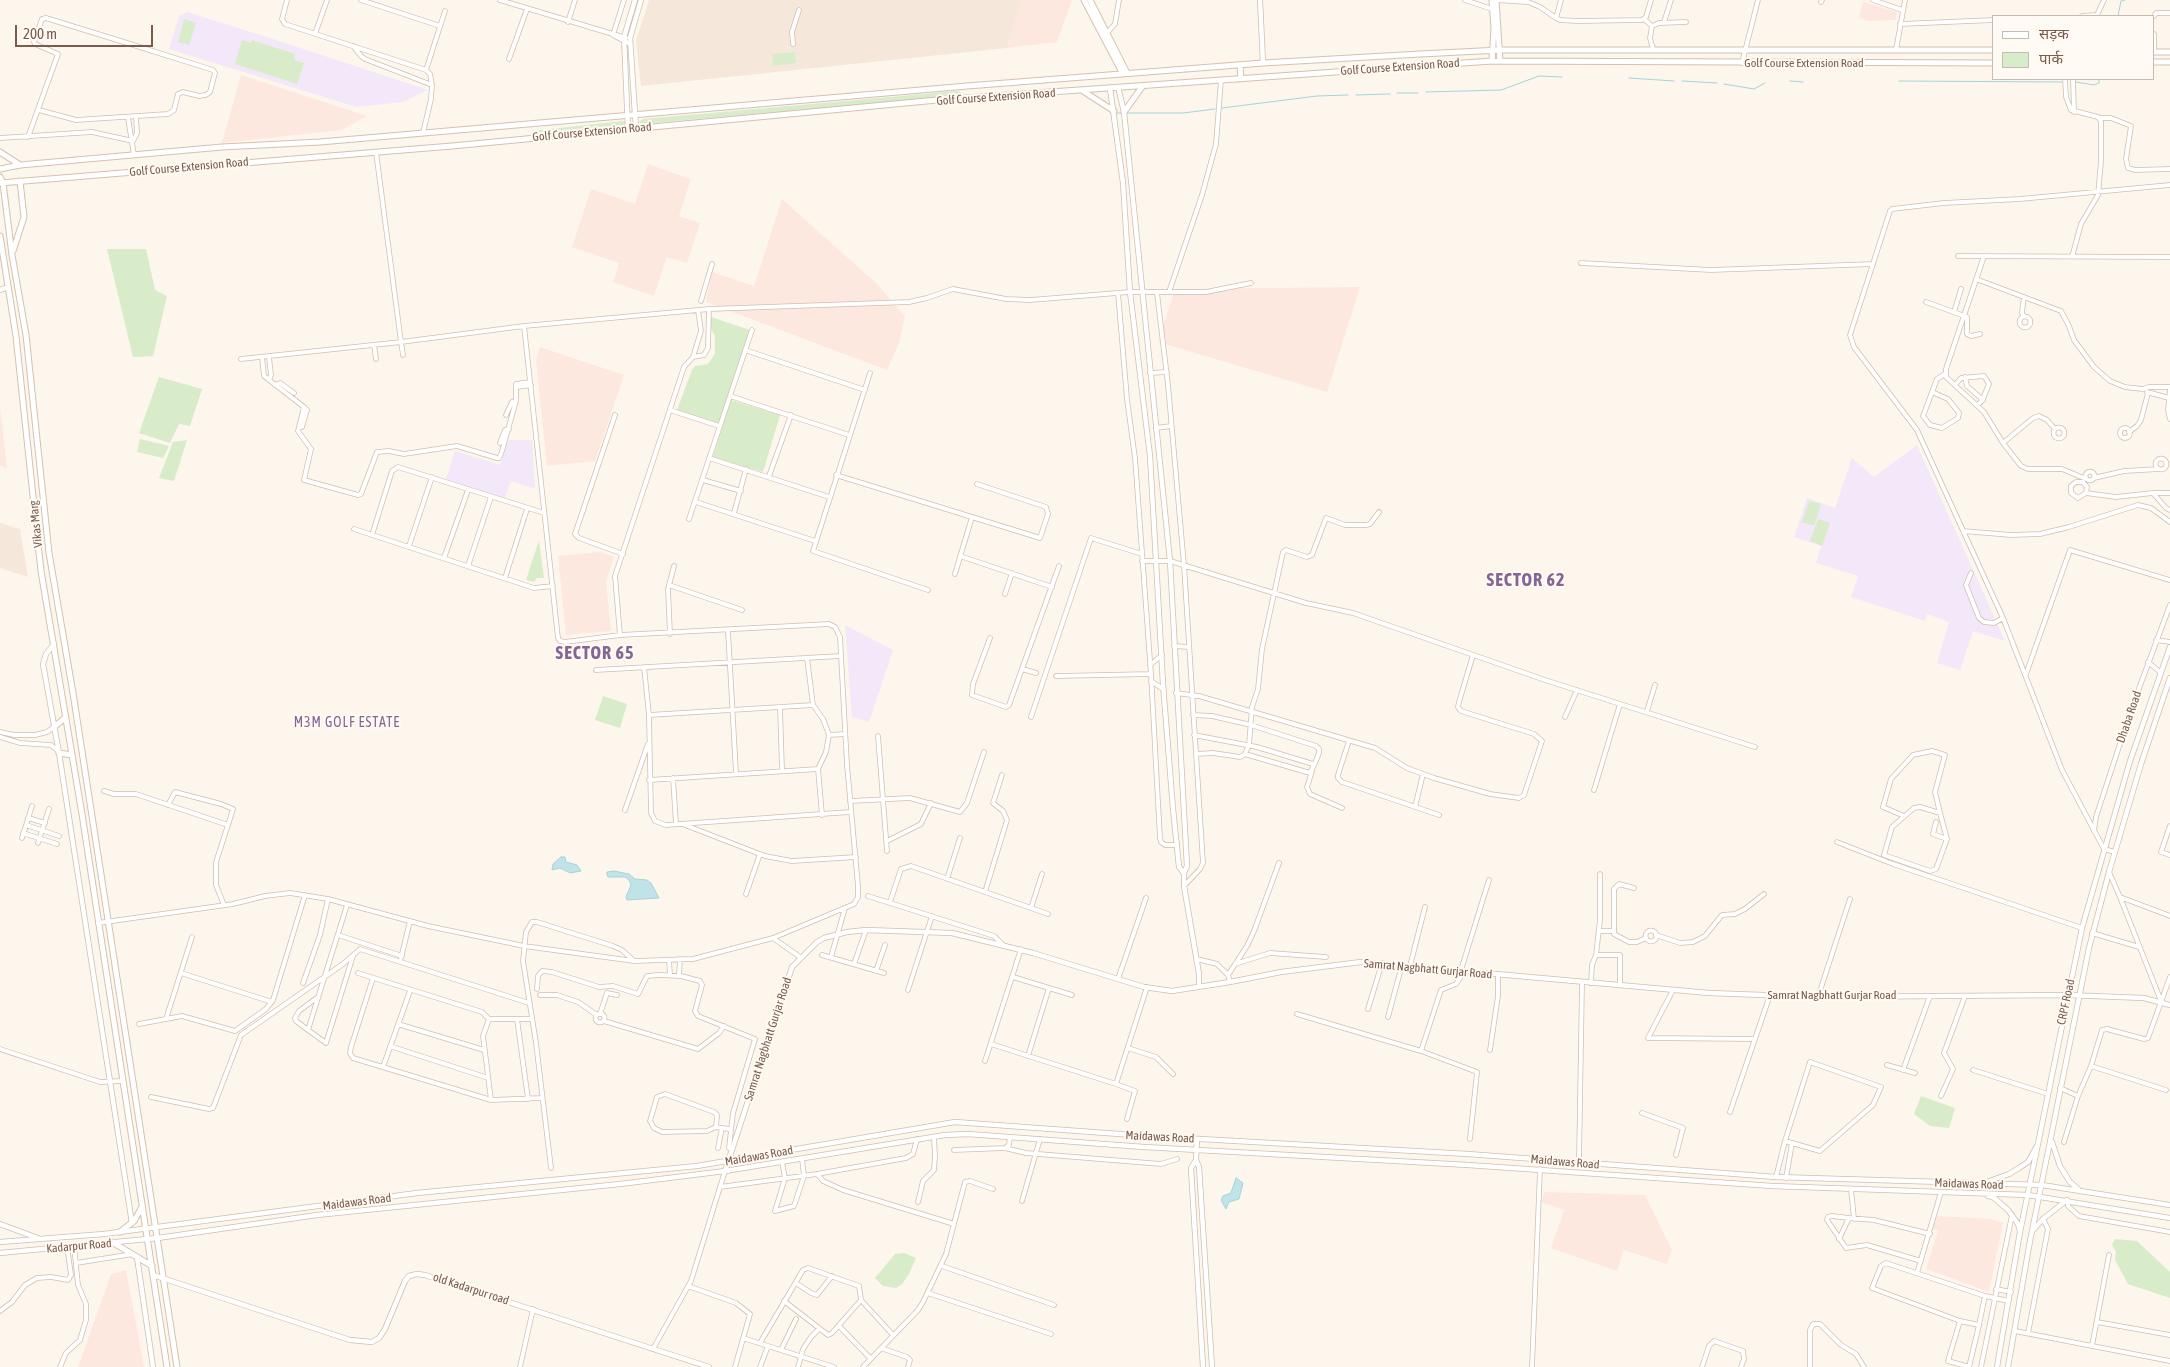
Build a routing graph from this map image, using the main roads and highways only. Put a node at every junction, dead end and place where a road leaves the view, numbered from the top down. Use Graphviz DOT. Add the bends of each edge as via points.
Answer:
graph roads {
  1 [pos="1084,0"];
  2 [pos="1090,0"];
  3 [pos="1492,0"];
  4 [pos="1496,0"];
  5 [pos="1493,50"];
  6 [pos="1500,50"];
  7 [pos="1992,50"];
  8 [pos="2155,52"];
  9 [pos="2170,52"];
  10 [pos="1420,54"];
  11 [pos="1492,61"];
  12 [pos="1500,61"];
  13 [pos="2155,62"];
  14 [pos="2170,62"];
  15 [pos="1992,63"];
  16 [pos="1240,65"];
  17 [pos="1423,65"];
  18 [pos="1125,74"];
  19 [pos="1062,79"];
  20 [pos="1241,79"];
  21 [pos="967,86"];
  22 [pos="1142,87"];
  23 [pos="1082,90"];
  24 [pos="1062,92"];
  25 [pos="969,99"];
  26 [pos="1114,111"];
  27 [pos="1124,112"];
  28 [pos="0,152"];
  29 [pos="20,165"];
  30 [pos="0,169"];
  31 [pos="0,177"];
  32 [pos="20,181"];
  33 [pos="1,183"];
  34 [pos="0,236"];
  35 [pos="12,254"];
  36 [pos="65,718"];
  37 [pos="54,727"];
  38 [pos="59,752"];
  39 [pos="72,755"];
  40 [pos="142,1206"];
  41 [pos="120,1232"];
  42 [pos="112,1242"];
  43 [pos="152,1266"];
  44 [pos="167,1367"];
  45 [pos="177,1367"];
  1 -- 18 [label="main road"];
  2 -- 18 [label="main road"];
  3 -- 5 [label="main road"];
  4 -- 6 [label="main road"];
  5 -- 6 [label="main road, Golf Course Extension Road"];
  5 -- 10 [label="main road, Golf Course Extension Road"];
  5 -- 11 [label="main road"];
  6 -- 7 [label="main road, Golf Course Extension Road"];
  6 -- 12 [label="main road"];
  8 -- 9 [label="main road"];
  10 -- 16 [label="main road, Golf Course Extension Road"];
  10 -- 17 [label="main road"];
  11 -- 12 [label="main road, Golf Course Extension Road"];
  11 -- 17 [label="main road, Golf Course Extension Road"];
  12 -- 15 [label="main road, Golf Course Extension Road"];
  13 -- 14 [label="main road"];
  16 -- 18 [label="main road, Golf Course Extension Road"];
  16 -- 20 [label="main road"];
  17 -- 20 [label="main road, Golf Course Extension Road"];
  18 -- 19 [label="main road, Golf Course Extension Road"];
  19 -- 21 [label="main road, Golf Course Extension Road"];
  19 -- 24 [label="main road"];
  20 -- 22 [label="main road, Golf Course Extension Road"];
  21 -- 25 [label="main road"];
  21 -- 29 [label="main road, Golf Course Extension Road"];
  22 -- 23 [label="main road, Golf Course Extension Road"];
  22 -- 27 [label="main road"];
  23 -- 24 [label="main road, Golf Course Extension Road"];
  23 -- 26 [label="main road"];
  24 -- 25 [label="main road, Golf Course Extension Road"];
  25 -- 32 [label="main road, Golf Course Extension Road"];
  28 -- 29 [label="main road"];
  29 -- 30 [label="main road, Golf Course Extension Road"];
  31 -- 33 [label="main road"];
  32 -- 33 [label="main road, Golf Course Extension Road"];
  32 -- 35 [label="main road" via="24,212"];
  33 -- 35 [label="main road"];
  34 -- 36 [label="main road, Vikas Marg" via="16,336 39,554"];
  35 -- 45 [label="main road" via="26,335 49,553"];
  36 -- 37 [label="main road"];
  36 -- 39 [label="main road, Vikas Marg"];
  38 -- 39 [label="main road"];
  39 -- 40 [label="main road, Vikas Marg"];
  40 -- 41 [label="main road" via="132,1223"];
  40 -- 43 [label="main road, Vikas Marg"];
  42 -- 43 [label="main road"];
  43 -- 44 [label="main road, Vikas Marg"];
}
